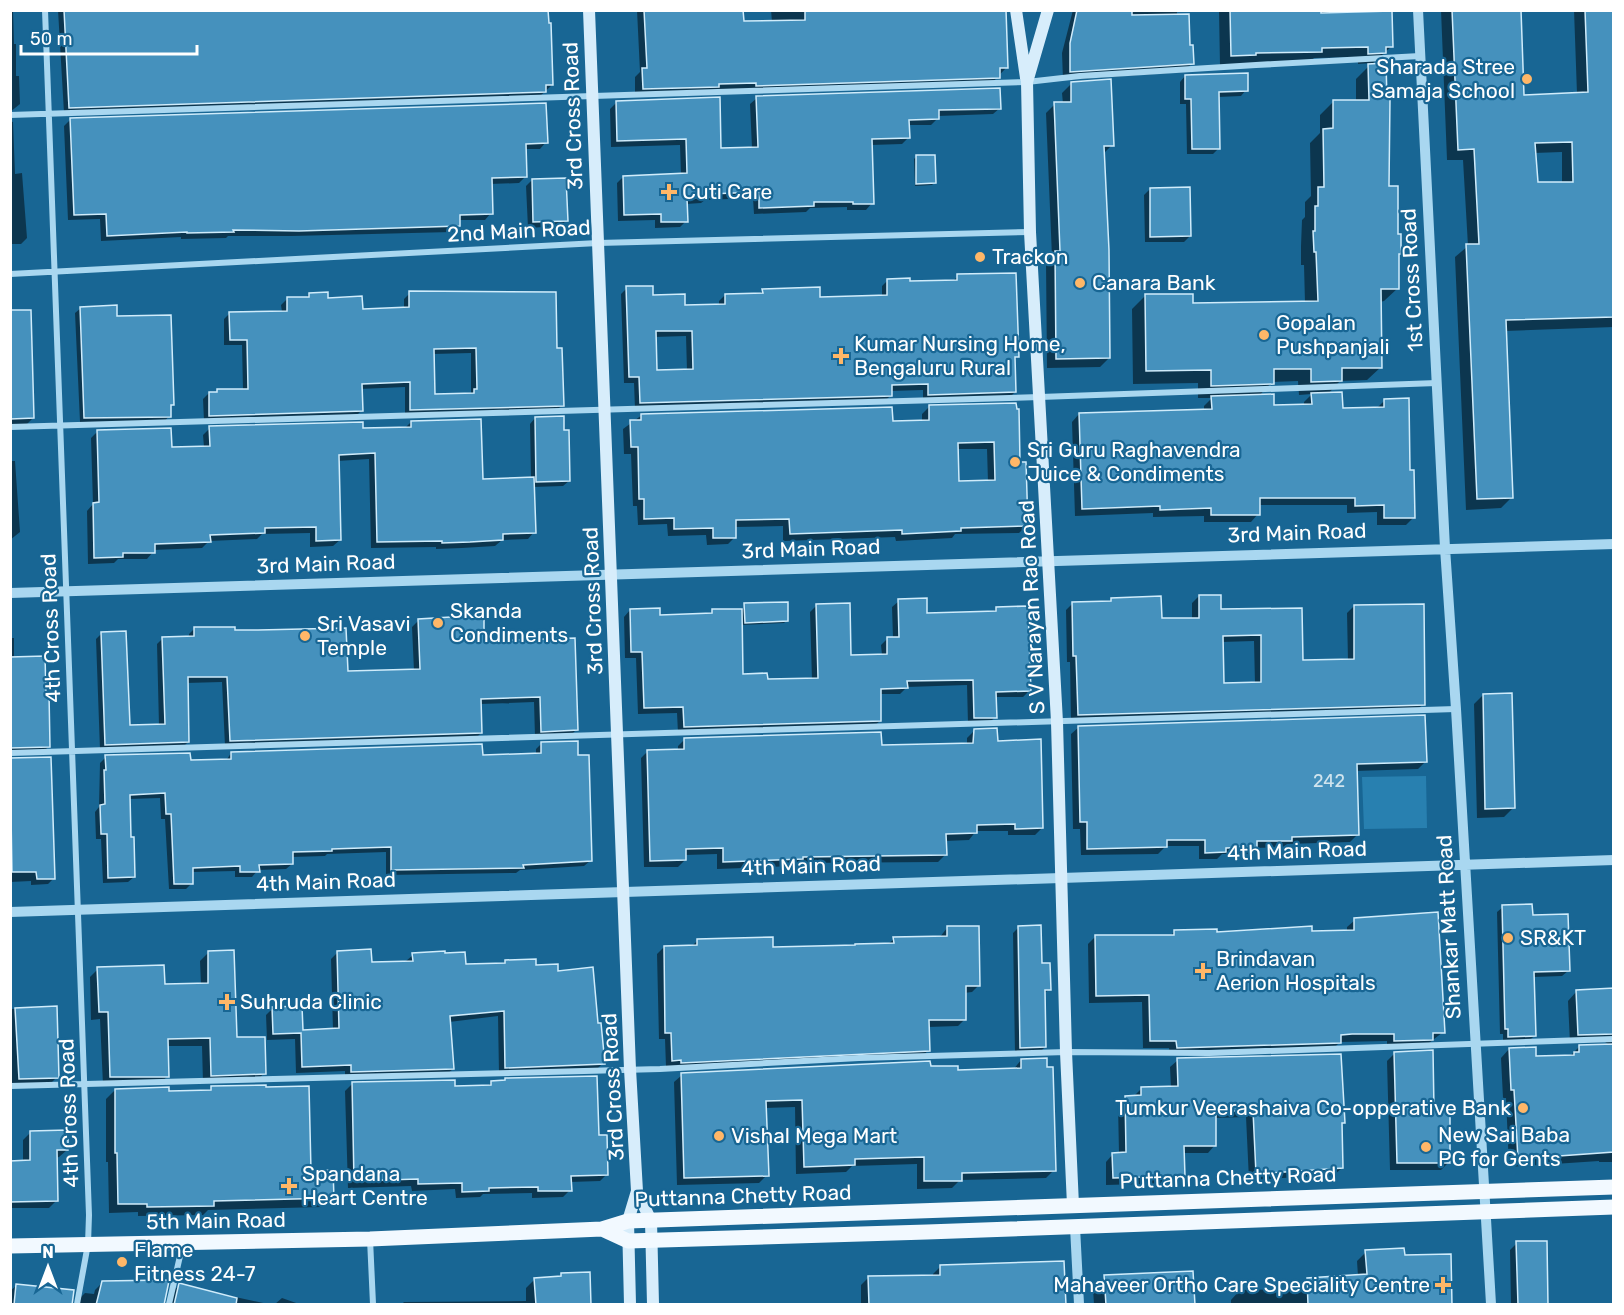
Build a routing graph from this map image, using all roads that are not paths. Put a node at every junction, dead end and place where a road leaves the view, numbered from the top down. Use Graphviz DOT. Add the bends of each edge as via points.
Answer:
graph roads {
  1 [pos="45,10"];
  2 [pos="589,10"];
  3 [pos="1016,10"];
  4 [pos="1048,10"];
  5 [pos="1418,10"];
  6 [pos="1420,56"];
  7 [pos="1027,82"];
  8 [pos="592,95"];
  9 [pos="49,114"];
  10 [pos="10,115"];
  11 [pos="1030,232"];
  12 [pos="598,243"];
  13 [pos="54,273"];
  14 [pos="10,274"];
  15 [pos="1437,382"];
  16 [pos="1040,397"];
  17 [pos="605,409"];
  18 [pos="60,425"];
  19 [pos="10,427"];
  20 [pos="1614,543"];
  21 [pos="1444,548"];
  22 [pos="1049,561"];
  23 [pos="611,575"];
  24 [pos="66,591"];
  25 [pos="10,593"];
  26 [pos="1456,709"];
  27 [pos="1058,722"];
  28 [pos="618,735"];
  29 [pos="72,752"];
  30 [pos="10,753"];
  31 [pos="1614,860"];
  32 [pos="1465,865"];
  33 [pos="1061,877"];
  34 [pos="624,891"];
  35 [pos="78,909"];
  36 [pos="10,912"];
  37 [pos="1614,1039"];
  38 [pos="1476,1045"];
  39 [pos="1066,1052"];
  40 [pos="630,1070"];
  41 [pos="84,1084"];
  42 [pos="10,1086"];
  43 [pos="1614,1187"];
  44 [pos="637,1191"];
  45 [pos="1485,1191"];
  46 [pos="1073,1205"];
  47 [pos="1614,1207"];
  48 [pos="1487,1212"];
  49 [pos="628,1221"];
  50 [pos="651,1221"];
  51 [pos="1075,1227"];
  52 [pos="602,1229"];
  53 [pos="370,1239"];
  54 [pos="652,1239"];
  55 [pos="628,1241"];
  56 [pos="183,1242"];
  57 [pos="88,1244"];
  58 [pos="10,1246"];
  59 [pos="77,1305"];
  60 [pos="169,1305"];
  61 [pos="372,1305"];
  62 [pos="630,1305"];
  63 [pos="653,1305"];
  64 [pos="1079,1305"];
  65 [pos="1491,1305"];
  1 -- 9 [label="street, 4th Cross Road"];
  2 -- 8 [label="main road, 3rd Cross Road"];
  3 -- 7 [label="main road"];
  4 -- 7 [label="main road, S V Narayan Rao Road"];
  5 -- 6 [label="street, 1st Cross Road"];
  6 -- 7 [label="street"];
  6 -- 15 [label="street, 1st Cross Road"];
  7 -- 8 [label="street"];
  7 -- 11 [label="main road, S V Narayan Rao Road"];
  8 -- 9 [label="street"];
  8 -- 12 [label="main road, 3rd Cross Road"];
  9 -- 10 [label="street"];
  9 -- 13 [label="street, 4th Cross Road"];
  11 -- 12 [label="street, 2nd Main Road"];
  11 -- 16 [label="main road, S V Narayan Rao Road"];
  12 -- 13 [label="street, 2nd Main Road"];
  12 -- 17 [label="main road, 3rd Cross Road"];
  13 -- 14 [label="street, 2nd Main Road"];
  13 -- 18 [label="street, 4th Cross Road"];
  15 -- 16 [label="street"];
  15 -- 21 [label="street, 1st Cross Road"];
  16 -- 17 [label="street"];
  16 -- 22 [label="main road, S V Narayan Rao Road"];
  17 -- 18 [label="street"];
  17 -- 23 [label="main road, 3rd Cross Road"];
  18 -- 19 [label="street"];
  18 -- 24 [label="street, 4th Cross Road"];
  20 -- 21 [label="street, 3rd Main Road"];
  21 -- 22 [label="street, 3rd Main Road"];
  21 -- 26 [label="street, Shankar Matt Road"];
  22 -- 23 [label="street, 3rd Main Road"];
  22 -- 27 [label="main road, S V Narayan Rao Road"];
  23 -- 24 [label="street, 3rd Main Road"];
  23 -- 28 [label="main road, 3rd Cross Road"];
  24 -- 25 [label="street, 3rd Main Road"];
  24 -- 29 [label="street, 4th Cross Road"];
  26 -- 27 [label="street"];
  26 -- 32 [label="street, Shankar Matt Road"];
  27 -- 28 [label="street"];
  27 -- 33 [label="main road, S V Narayan Rao Road"];
  28 -- 29 [label="street"];
  28 -- 34 [label="main road, 3rd Cross Road"];
  29 -- 30 [label="street"];
  29 -- 35 [label="street, 4th Cross Road"];
  31 -- 32 [label="street, 4th Main Road"];
  32 -- 33 [label="street, 4th Main Road"];
  32 -- 38 [label="street, Shankar Matt Road"];
  33 -- 34 [label="street, 4th Main Road"];
  33 -- 39 [label="main road, S V Narayan Rao Road"];
  34 -- 35 [label="street, 4th Main Road"];
  34 -- 40 [label="main road, 3rd Cross Road"];
  35 -- 36 [label="street, 4th Main Road"];
  35 -- 41 [label="street, 4th Cross Road"];
  37 -- 38 [label="street"];
  38 -- 39 [label="street" via="1209,1053"];
  38 -- 45 [label="street, Shankar Matt Road"];
  39 -- 40 [label="street"];
  39 -- 46 [label="main road, S V Narayan Rao Road"];
  40 -- 41 [label="street"];
  40 -- 44 [label="main road, 3rd Cross Road"];
  41 -- 42 [label="street"];
  41 -- 57 [label="street, 4th Cross Road"];
  43 -- 45 [label="main road, Puttanna Chetty Road"];
  44 -- 49 [label="main road"];
  44 -- 50 [label="main road"];
  45 -- 46 [label="main road, Puttanna Chetty Road"];
  45 -- 48 [label="street, Shankar Matt Road"];
  46 -- 50 [label="main road, Puttanna Chetty Road"];
  47 -- 48 [label="main road, Puttanna Chetty Road"];
  48 -- 51 [label="main road, Puttanna Chetty Road"];
  48 -- 65 [label="street, Shankar Matt Road"];
  49 -- 50 [label="main road, Puttanna Chetty Road"];
  49 -- 52 [label="main road, Puttanna Chetty Road"];
  49 -- 55 [label="main road"];
  50 -- 54 [label="main road"];
  51 -- 54 [label="main road, Puttanna Chetty Road"];
  51 -- 64 [label="street"];
  52 -- 53 [label="main road, 5th Main Road"];
  52 -- 55 [label="main road, Puttanna Chetty Road"];
  53 -- 56 [label="main road, 5th Main Road"];
  53 -- 61 [label="street"];
  54 -- 55 [label="main road, Puttanna Chetty Road"];
  54 -- 63 [label="main road"];
  55 -- 62 [label="main road"];
  56 -- 57 [label="main road, 5th Main Road"];
  56 -- 60 [label="street"];
  57 -- 58 [label="main road, 5th Main Road"];
  57 -- 59 [label="street, 4th Cross Road"];
}
